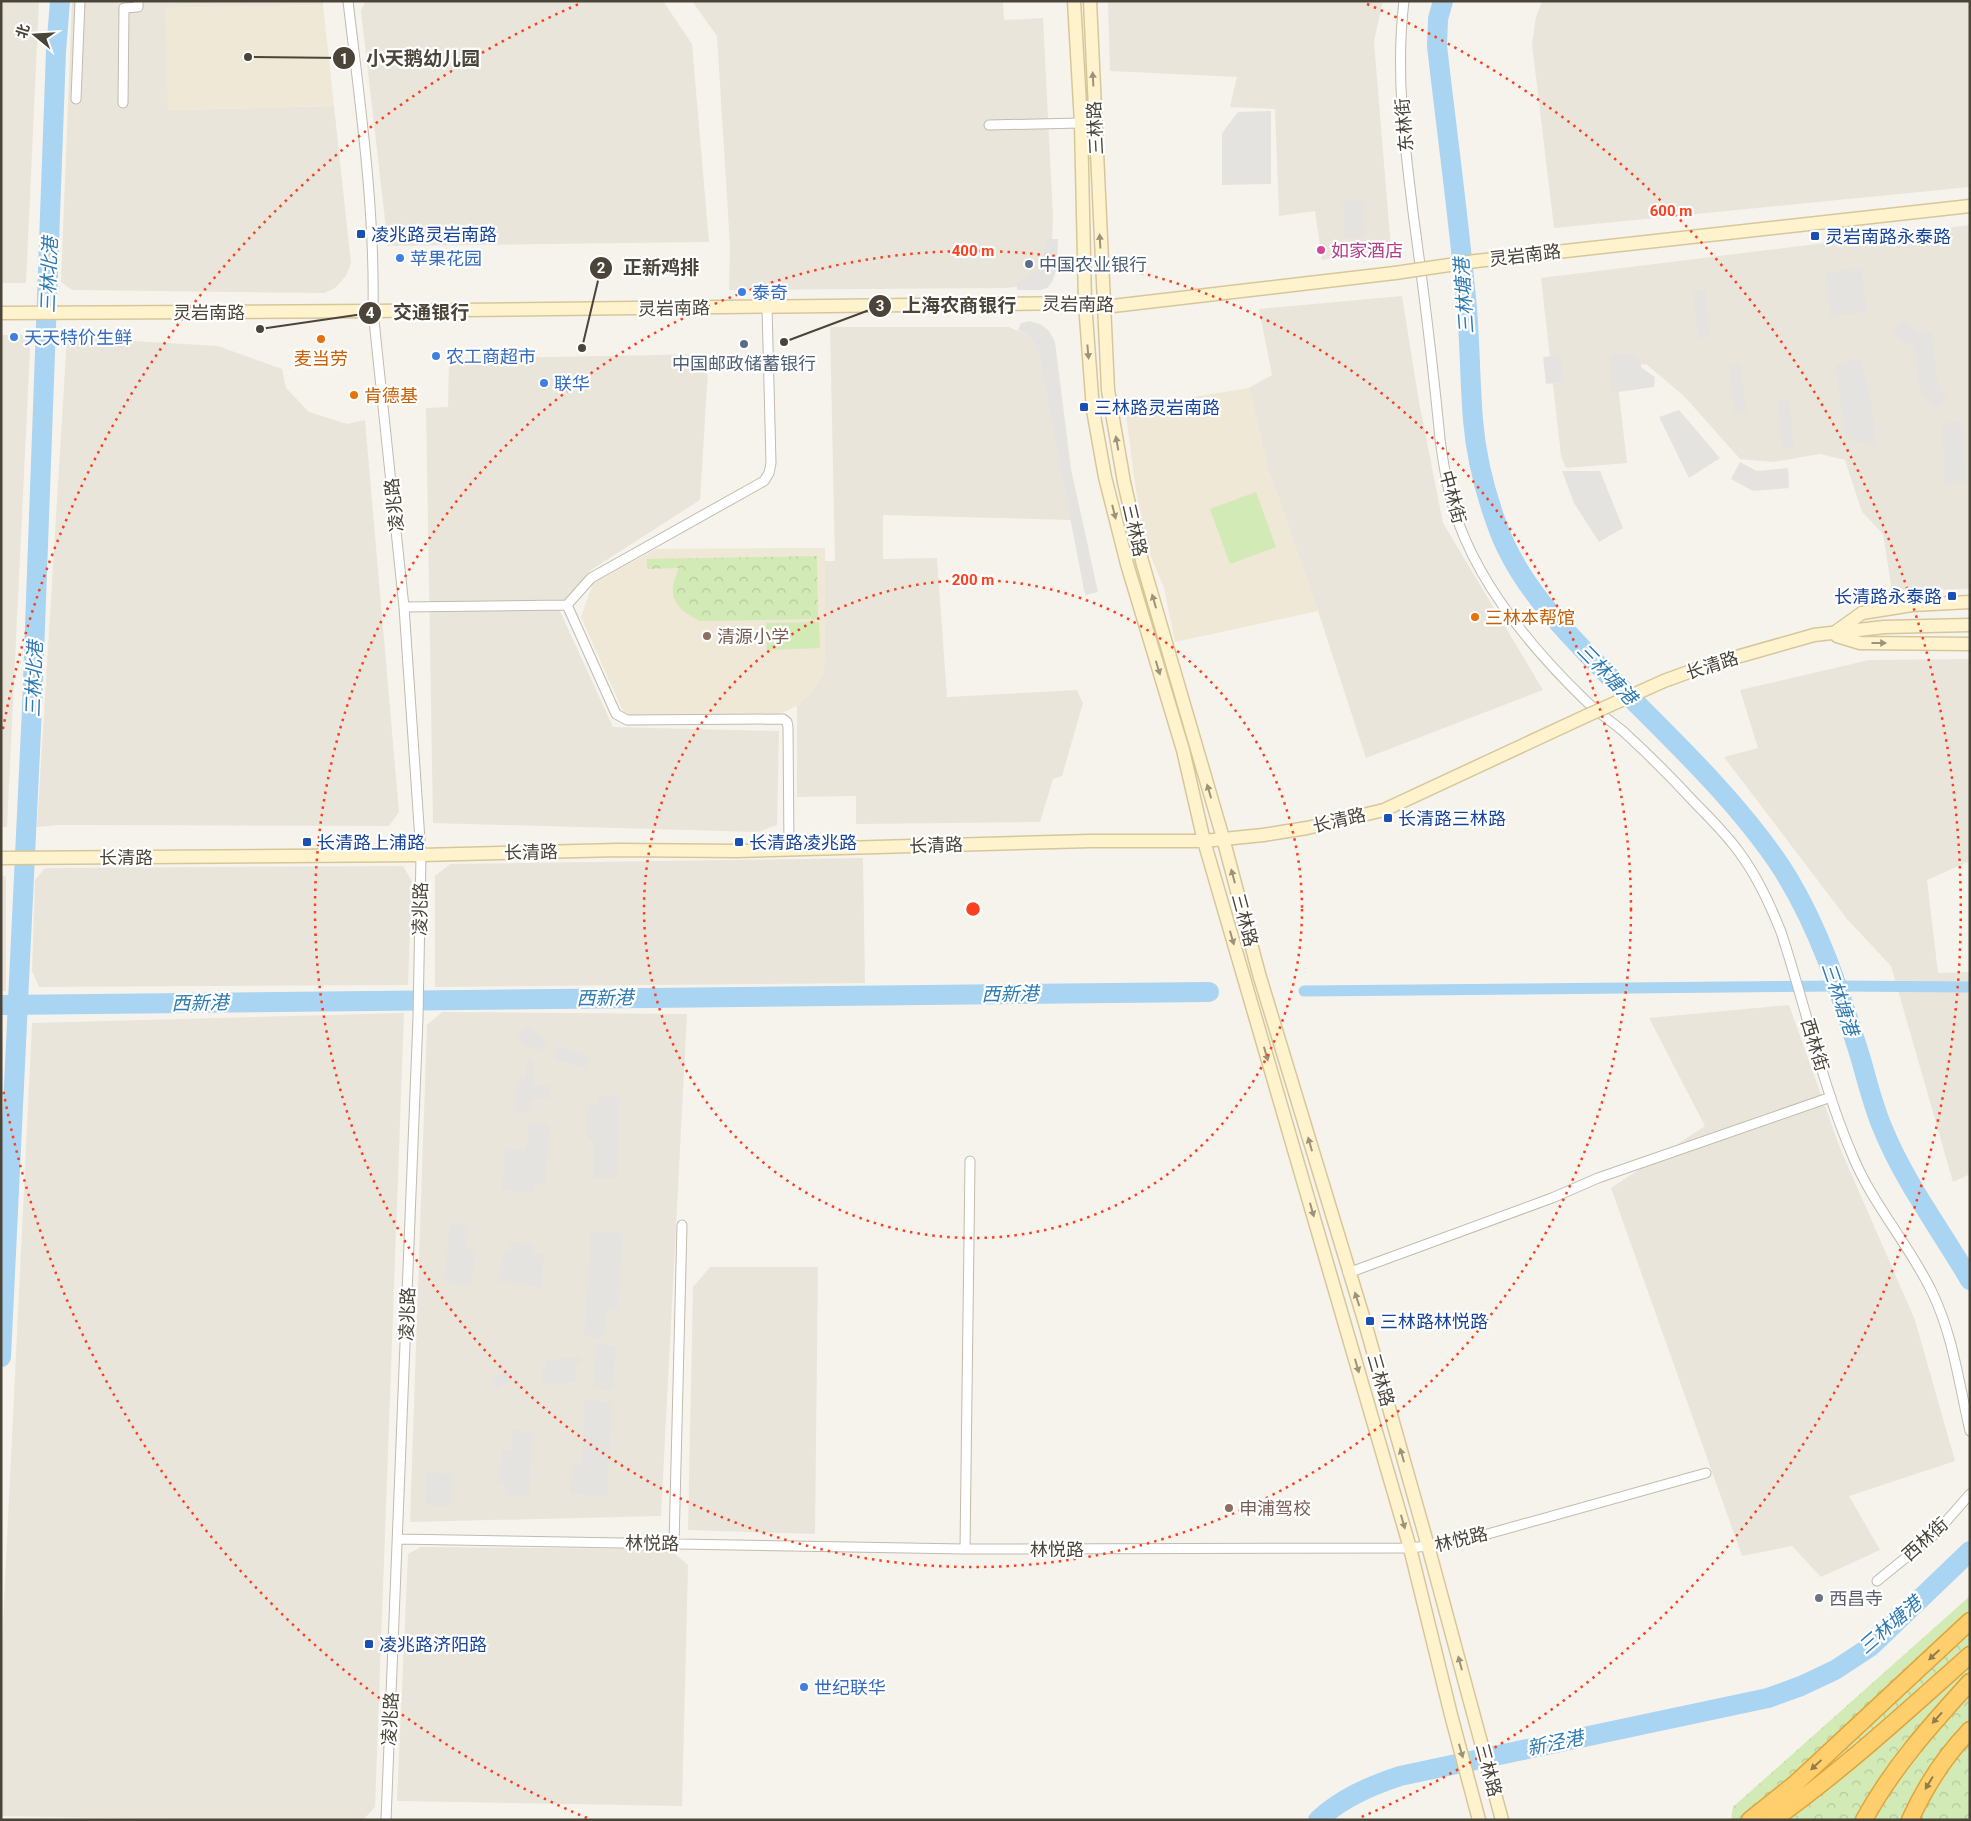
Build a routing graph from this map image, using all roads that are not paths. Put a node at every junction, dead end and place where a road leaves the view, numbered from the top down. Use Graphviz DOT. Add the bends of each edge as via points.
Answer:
graph roads {
  1 [pos="80,1"];
  2 [pos="138,1"];
  3 [pos="348,1"];
  4 [pos="1074,1"];
  5 [pos="1090,1"];
  6 [pos="1404,1"];
  7 [pos="76,99"];
  8 [pos="123,103"];
  9 [pos="1080,123"];
  10 [pos="989,125"];
  11 [pos="1970,206"];
  12 [pos="1418,247"];
  13 [pos="1085,303"];
  14 [pos="767,307"];
  15 [pos="1104,307"];
  16 [pos="373,311"];
  17 [pos="1,313"];
  18 [pos="1970,602"];
  19 [pos="567,605"];
  20 [pos="404,607"];
  21 [pos="1964,625"];
  22 [pos="1832,634"];
  23 [pos="1970,644"];
  24 [pos="1588,711"];
  25 [pos="1223,838"];
  26 [pos="1204,841"];
  27 [pos="789,849"];
  28 [pos="421,855"];
  29 [pos="7,858"];
  30 [pos="1831,1096"];
  31 [pos="970,1162"];
  32 [pos="682,1225"];
  33 [pos="1348,1272"];
  34 [pos="1970,1431"];
  35 [pos="1706,1473"];
  36 [pos="1970,1494"];
  37 [pos="398,1539"];
  38 [pos="674,1544"];
  39 [pos="1428,1546"];
  40 [pos="1410,1548"];
  41 [pos="965,1549"];
  42 [pos="1877,1581"];
  43 [pos="1970,1621"];
  44 [pos="1970,1655"];
  45 [pos="1970,1682"];
  46 [pos="1970,1730"];
  47 [pos="386,1820"];
  48 [pos="1479,1820"];
  49 [pos="1502,1820"];
  50 [pos="1750,1820"];
  51 [pos="1773,1820"];
  52 [pos="1864,1820"];
  53 [pos="1910,1820"];
  1 -- 7 [label="street"];
  2 -- 8 [label="street" via="138,7 124,8"];
  3 -- 16 [label="street, 凌兆路" via="368,178"];
  4 -- 9 [label="main road, 三林路"];
  15 -- 5 [label="main road, 三林路, one-way"];
  6 -- 12 [label="street, 东林街" via="1400,60 1402,104"];
  9 -- 10 [label="street"];
  9 -- 13 [label="main road, 三林路"];
  11 -- 15 [label="main road, 灵岩南路, bridge"];
  12 -- 24 [label="street, 中林街" via="1440,439 1446,478 1460,525 1496,596"];
  13 -- 14 [label="main road, 灵岩南路"];
  13 -- 15 [label="main road, 灵岩南路"];
  13 -- 26 [label="main road, 三林路, one-way" via="1093,410 1105,477 1127,564 1183,750"];
  14 -- 16 [label="main road, 灵岩南路"];
  14 -- 19 [label="street" via="771,463 764,481 591,578"];
  25 -- 15 [label="main road, 三林路, one-way" via="1142,561 1124,482 1108,390"];
  16 -- 17 [label="main road, 灵岩南路"];
  16 -- 20 [label="street, 凌兆路"];
  18 -- 22 [label="main road, 长清路" via="1912,605 1862,613"];
  19 -- 20 [label="street"];
  19 -- 27 [label="street" via="616,714 622,718 778,718 787,722"];
  20 -- 28 [label="street, 凌兆路"];
  21 -- 22 [label="main road, 长清路" via="1884,627"];
  22 -- 23 [label="main road, 长清路, one-way" via="1860,643"];
  22 -- 24 [label="main road, 长清路, bridge" via="1782,643 1705,666"];
  24 -- 25 [label="main road, 长清路" via="1384,810 1307,828"];
  24 -- 30 [label="street, 西林街" via="1642,749 1719,827 1739,852 1770,905 1792,964"];
  25 -- 26 [label="main road, 长清路"];
  33 -- 25 [label="main road, 三林路, one-way" via="1259,974"];
  26 -- 27 [label="main road, 长清路"];
  26 -- 40 [label="main road, 三林路, one-way"];
  27 -- 28 [label="main road, 长清路"];
  28 -- 29 [label="main road, 长清路"];
  28 -- 37 [label="street, 凌兆路"];
  30 -- 33 [label="street" via="1614,1172 1537,1204"];
  30 -- 34 [label="street, 西林街" via="1854,1160 1940,1308"];
  31 -- 41 [label="street"];
  32 -- 38 [label="street"];
  39 -- 33 [label="main road, 三林路, one-way"];
  35 -- 39 [label="street, 林悦路" via="1459,1542"];
  36 -- 42 [label="street, 西林街" via="1935,1534"];
  37 -- 38 [label="street, 林悦路"];
  37 -- 47 [label="street, 凌兆路"];
  38 -- 41 [label="street, 林悦路"];
  39 -- 40 [label="street, 林悦路"];
  49 -- 39 [label="main road, 三林路, one-way"];
  40 -- 41 [label="street, 林悦路"];
  40 -- 48 [label="main road, 三林路, one-way"];
  43 -- 50 [label="highway, one-way" via="1795,1784"];
  44 -- 51 [label="highway" via="1852,1758"];
  45 -- 52 [label="highway, one-way" via="1899,1764"];
  46 -- 53 [label="highway, one-way" via="1939,1767"];
}
